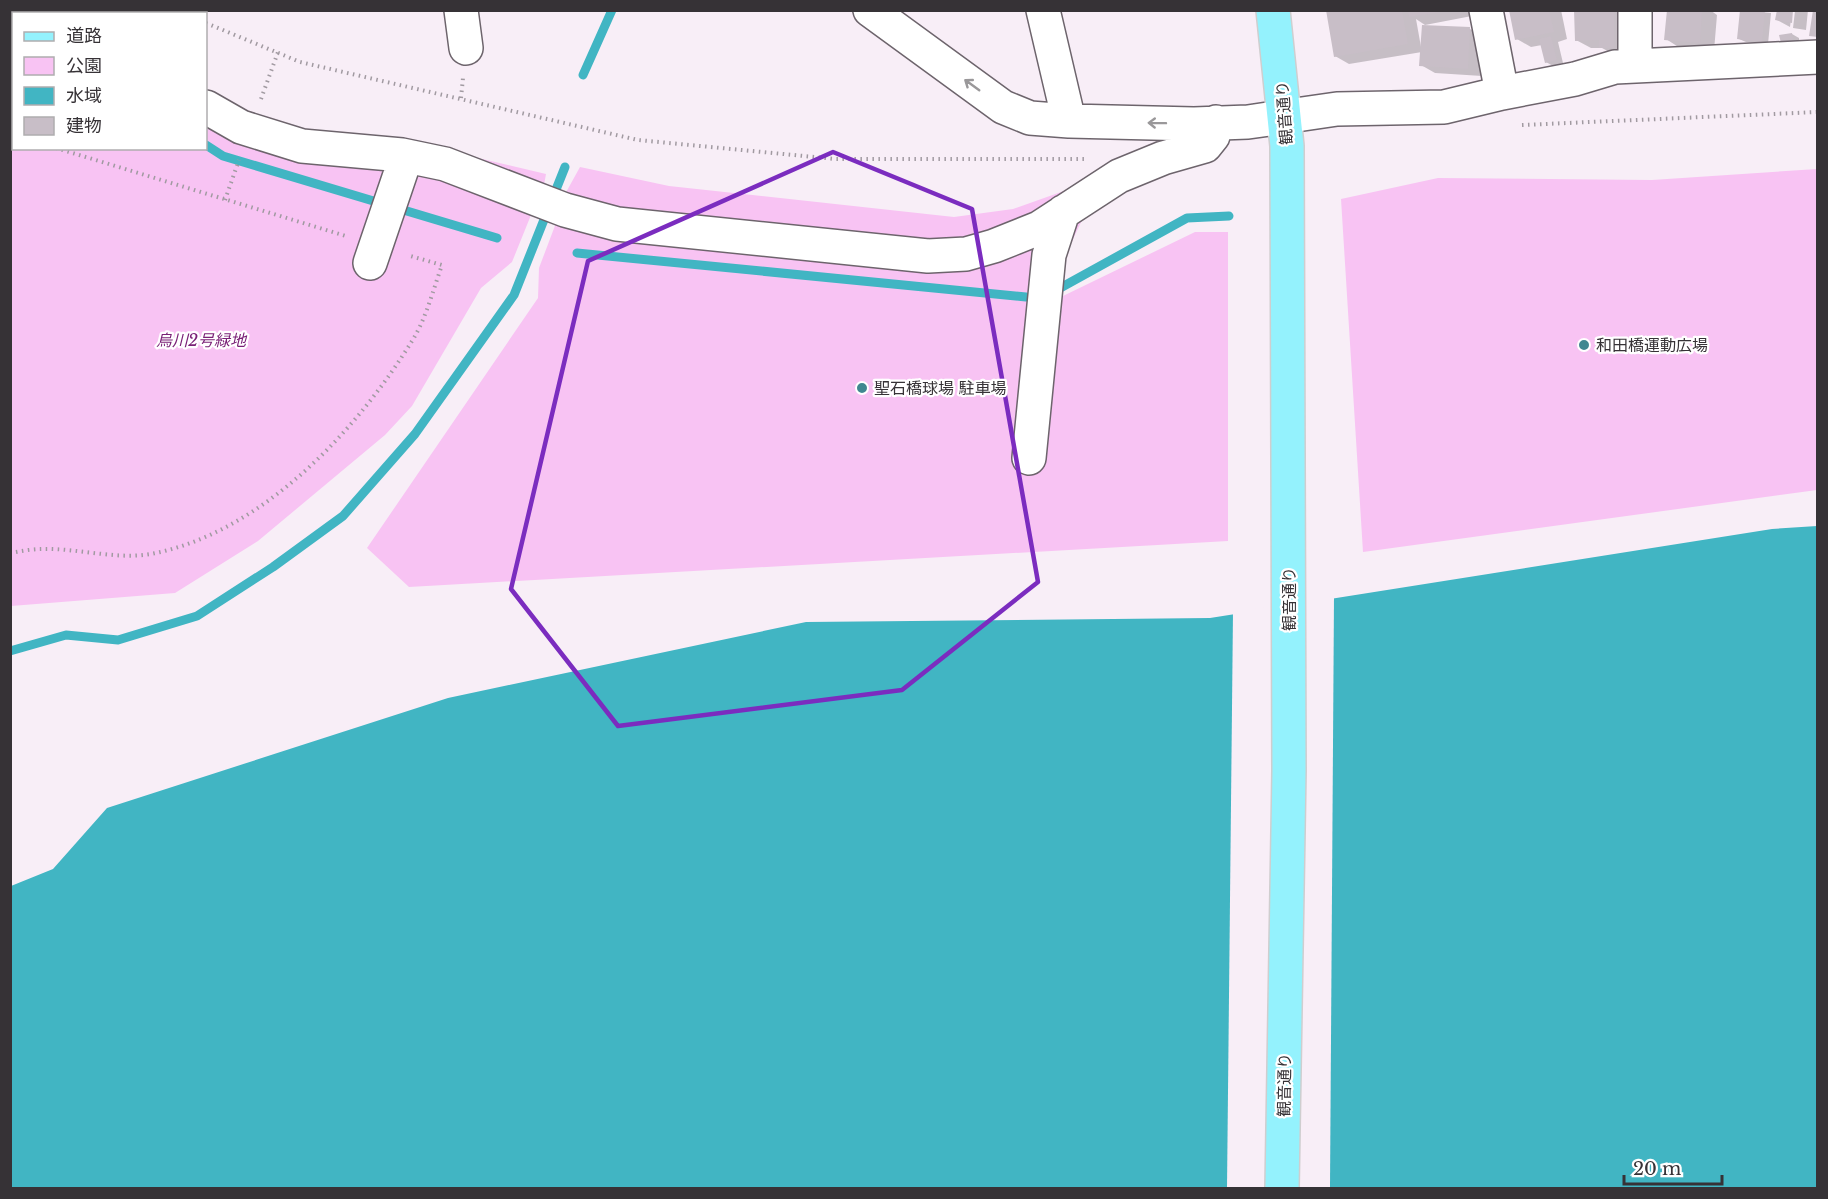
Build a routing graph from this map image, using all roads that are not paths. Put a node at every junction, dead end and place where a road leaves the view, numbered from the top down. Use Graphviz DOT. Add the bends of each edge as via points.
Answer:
graph roads {
  1 [pos="461,10"];
  2 [pos="870,10"];
  3 [pos="1043,10"];
  4 [pos="1273,10"];
  5 [pos="1486,10"];
  6 [pos="1635,10"];
  7 [pos="466,48"];
  8 [pos="1818,57"];
  9 [pos="1635,66"];
  10 [pos="1502,93"];
  11 [pos="207,108"];
  12 [pos="1286,117"];
  13 [pos="1069,121"];
  14 [pos="1216,122"];
  15 [pos="406,157"];
  16 [pos="1063,212"];
  17 [pos="372,254"];
  18 [pos="1029,458"];
  19 [pos="1282,1188"];
  1 -- 7 [label="street"];
  13 -- 2 [label="street, one-way" via="1030,118 1003,107"];
  3 -- 13 [label="street"];
  4 -- 12 [label="main road, 観音通り"];
  5 -- 10 [label="street"];
  6 -- 9 [label="street"];
  8 -- 9 [label="street"];
  9 -- 10 [label="street"];
  10 -- 12 [label="street" via="1444,107 1337,109"];
  11 -- 15 [label="street" via="241,127 302,146"];
  12 -- 14 [label="street"];
  12 -- 19 [label="main road, 観音通り" via="1289,771"];
  14 -- 13 [label="street, one-way"];
  14 -- 16 [label="street" via="1213,136 1205,146 1119,176"];
  15 -- 16 [label="street" via="445,164 565,210 617,224 928,256 966,254 994,246 1039,228"];
  15 -- 17 [label="street"];
  16 -- 18 [label="street" via="1049,255"];
}
